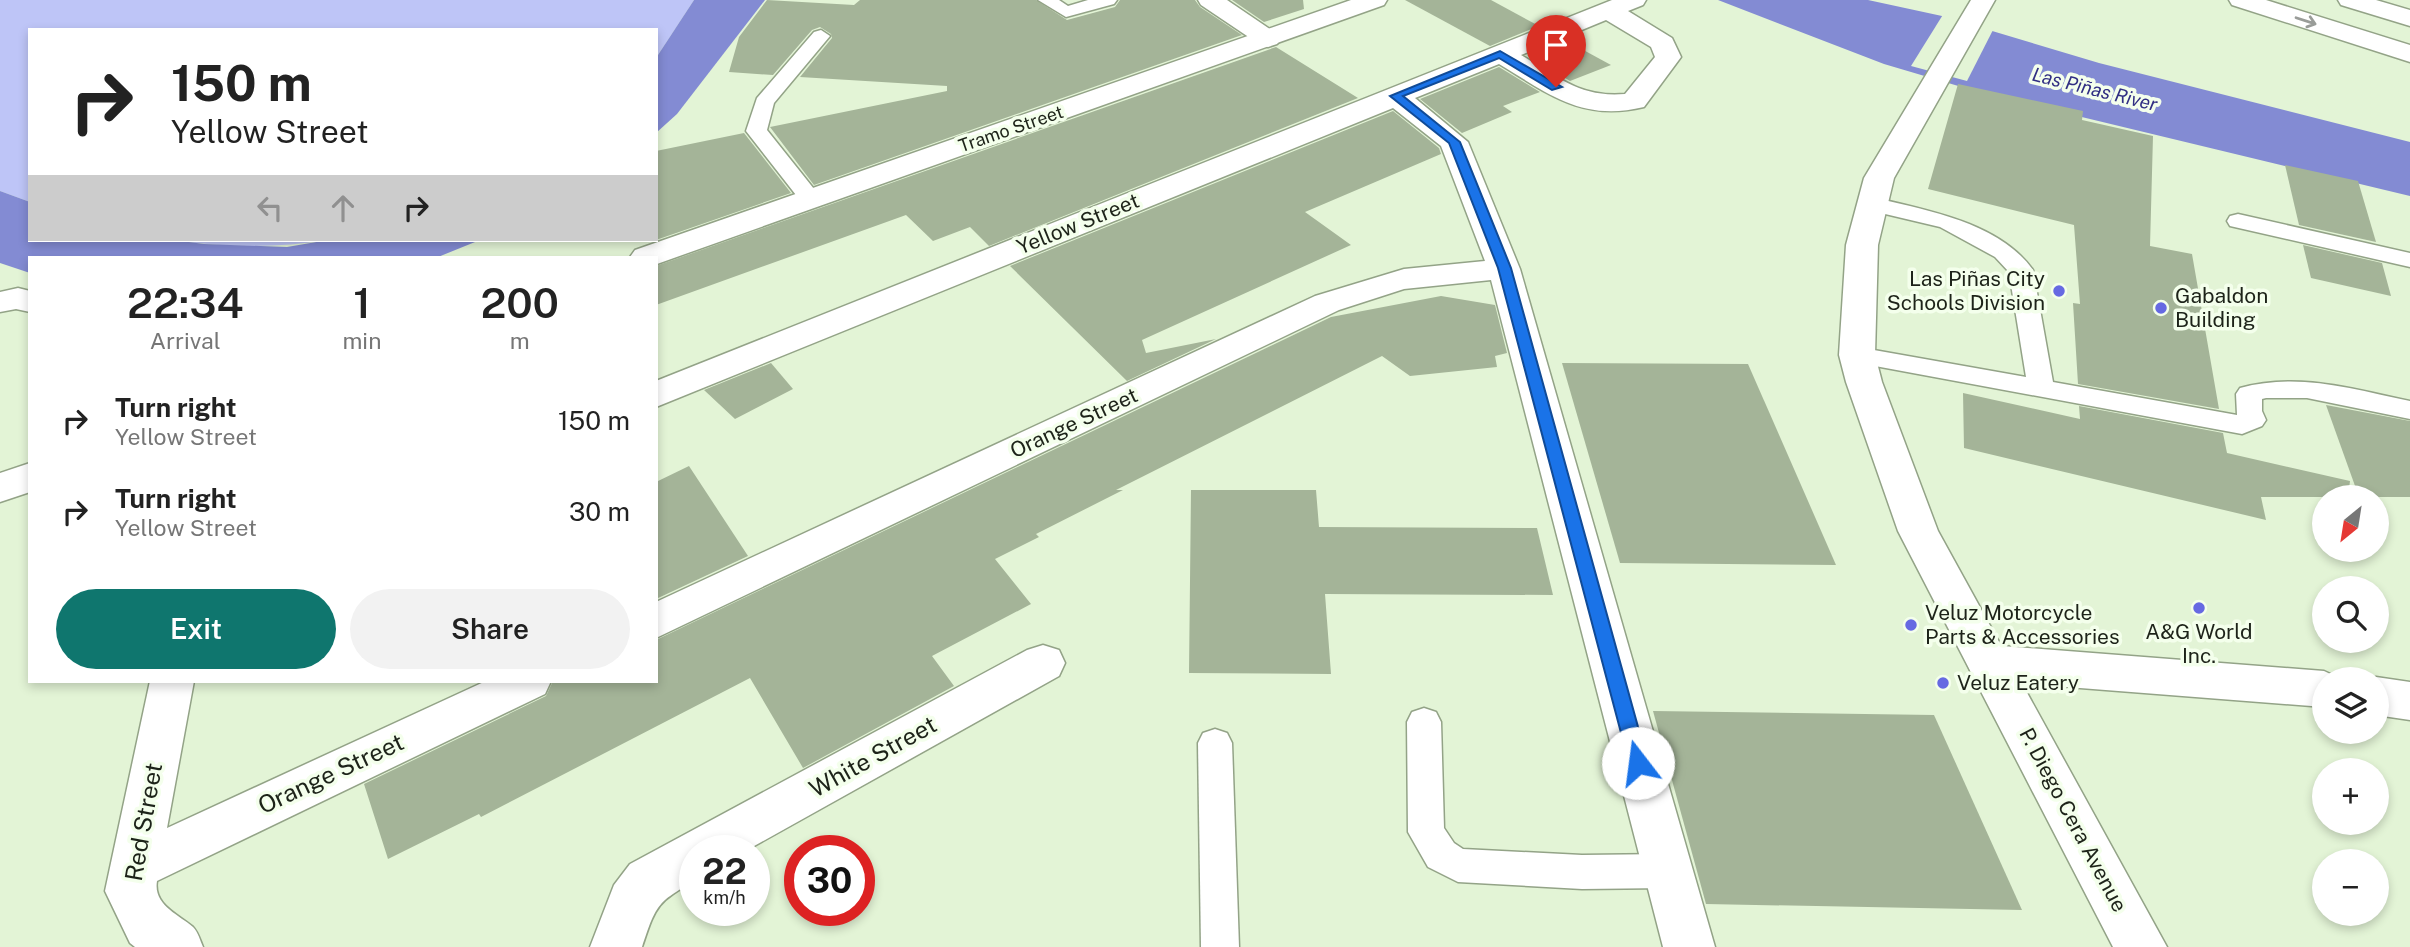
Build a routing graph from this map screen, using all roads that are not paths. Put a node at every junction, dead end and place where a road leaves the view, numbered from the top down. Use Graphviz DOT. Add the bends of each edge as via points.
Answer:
graph roads {
  1 [pos="1047,0"];
  2 [pos="1108,0"];
  3 [pos="1210,0"];
  4 [pos="1375,0"];
  5 [pos="2241,0"];
  6 [pos="2300,0"];
  7 [pos="2350,0"];
  8 [pos="1622,5"];
  9 [pos="1978,7"];
  10 [pos="2410,18"];
  11 [pos="2410,34"];
  12 [pos="821,36"];
  13 [pos="1268,39"];
  14 [pos="1500,54"];
  15 [pos="2410,54"];
  16 [pos="1395,96"];
  17 [pos="811,199"];
  18 [pos="1872,204"];
  19 [pos="2238,220"];
  20 [pos="649,256"];
  21 [pos="2410,260"];
  22 [pos="1504,268"];
  23 [pos="1857,355"];
  24 [pos="2041,388"];
  25 [pos="658,394"];
  26 [pos="2410,410"];
  27 [pos="28,478"];
  28 [pos="0,488"];
  29 [pos="658,620"];
  30 [pos="1043,663"];
  31 [pos="1989,663"];
  32 [pos="172,683"];
  33 [pos="525,683"];
  34 [pos="2312,688"];
  35 [pos="2389,698"];
  36 [pos="2410,701"];
  37 [pos="1424,722"];
  38 [pos="1215,743"];
  39 [pos="729,835"];
  40 [pos="679,864"];
  41 [pos="133,868"];
  42 [pos="1668,871"];
  43 [pos="177,947"];
  44 [pos="616,947"];
  45 [pos="1220,947"];
  46 [pos="1689,947"];
  47 [pos="2141,947"];
  1 -- 2 [label="lane" via="1066,12"];
  3 -- 13 [label="street"];
  4 -- 13 [label="street, Tramo Street"];
  5 -- 15 [label="street, one-way"];
  6 -- 11 [label="street"];
  7 -- 10 [label="street"];
  8 -- 14 [label="street, Yellow Street"];
  8 -- 14 [label="street, Yellow Street" via="1662,43 1668,57 1634,101 1604,104 1575,98"];
  9 -- 18 [label="street, P. Diego Cera Avenue" via="1880,178"];
  12 -- 17 [label="lane" via="764,102 756,131"];
  13 -- 17 [label="street, Tramo Street"];
  14 -- 16 [label="street, Yellow Street"];
  16 -- 22 [label="street" via="1454,142"];
  16 -- 25 [label="street, Yellow Street"];
  17 -- 20 [label="street, Tramo Street"];
  18 -- 23 [label="street, P. Diego Cera Avenue" via="1862,245"];
  18 -- 24 [label="lane" via="1948,222 2003,252 2021,271"];
  19 -- 21 [label="lane"];
  22 -- 29 [label="street, Orange Street" via="1404,279 1327,303"];
  22 -- 42 [label="street"];
  23 -- 24 [label="lane"];
  23 -- 31 [label="street, P. Diego Cera Avenue" via="1918,531"];
  24 -- 26 [label="lane" via="2242,425 2253,421 2249,394 2260,390 2301,389"];
  27 -- 28 [label="street"];
  30 -- 39 [label="street, White Street"];
  31 -- 34 [label="street"];
  31 -- 47 [label="street, P. Diego Cera Avenue"];
  32 -- 41 [label="street, Red Street"];
  33 -- 41 [label="street, Orange Street"];
  35 -- 36 [label="street"];
  37 -- 42 [label="lane" via="1426,832 1441,855 1458,865"];
  38 -- 45 [label="lane"];
  40 -- 44 [label="street" via="648,880 632,902"];
  41 -- 43 [label="street, Red Street" via="130,891 148,926"];
  42 -- 46 [label="street"];
}
